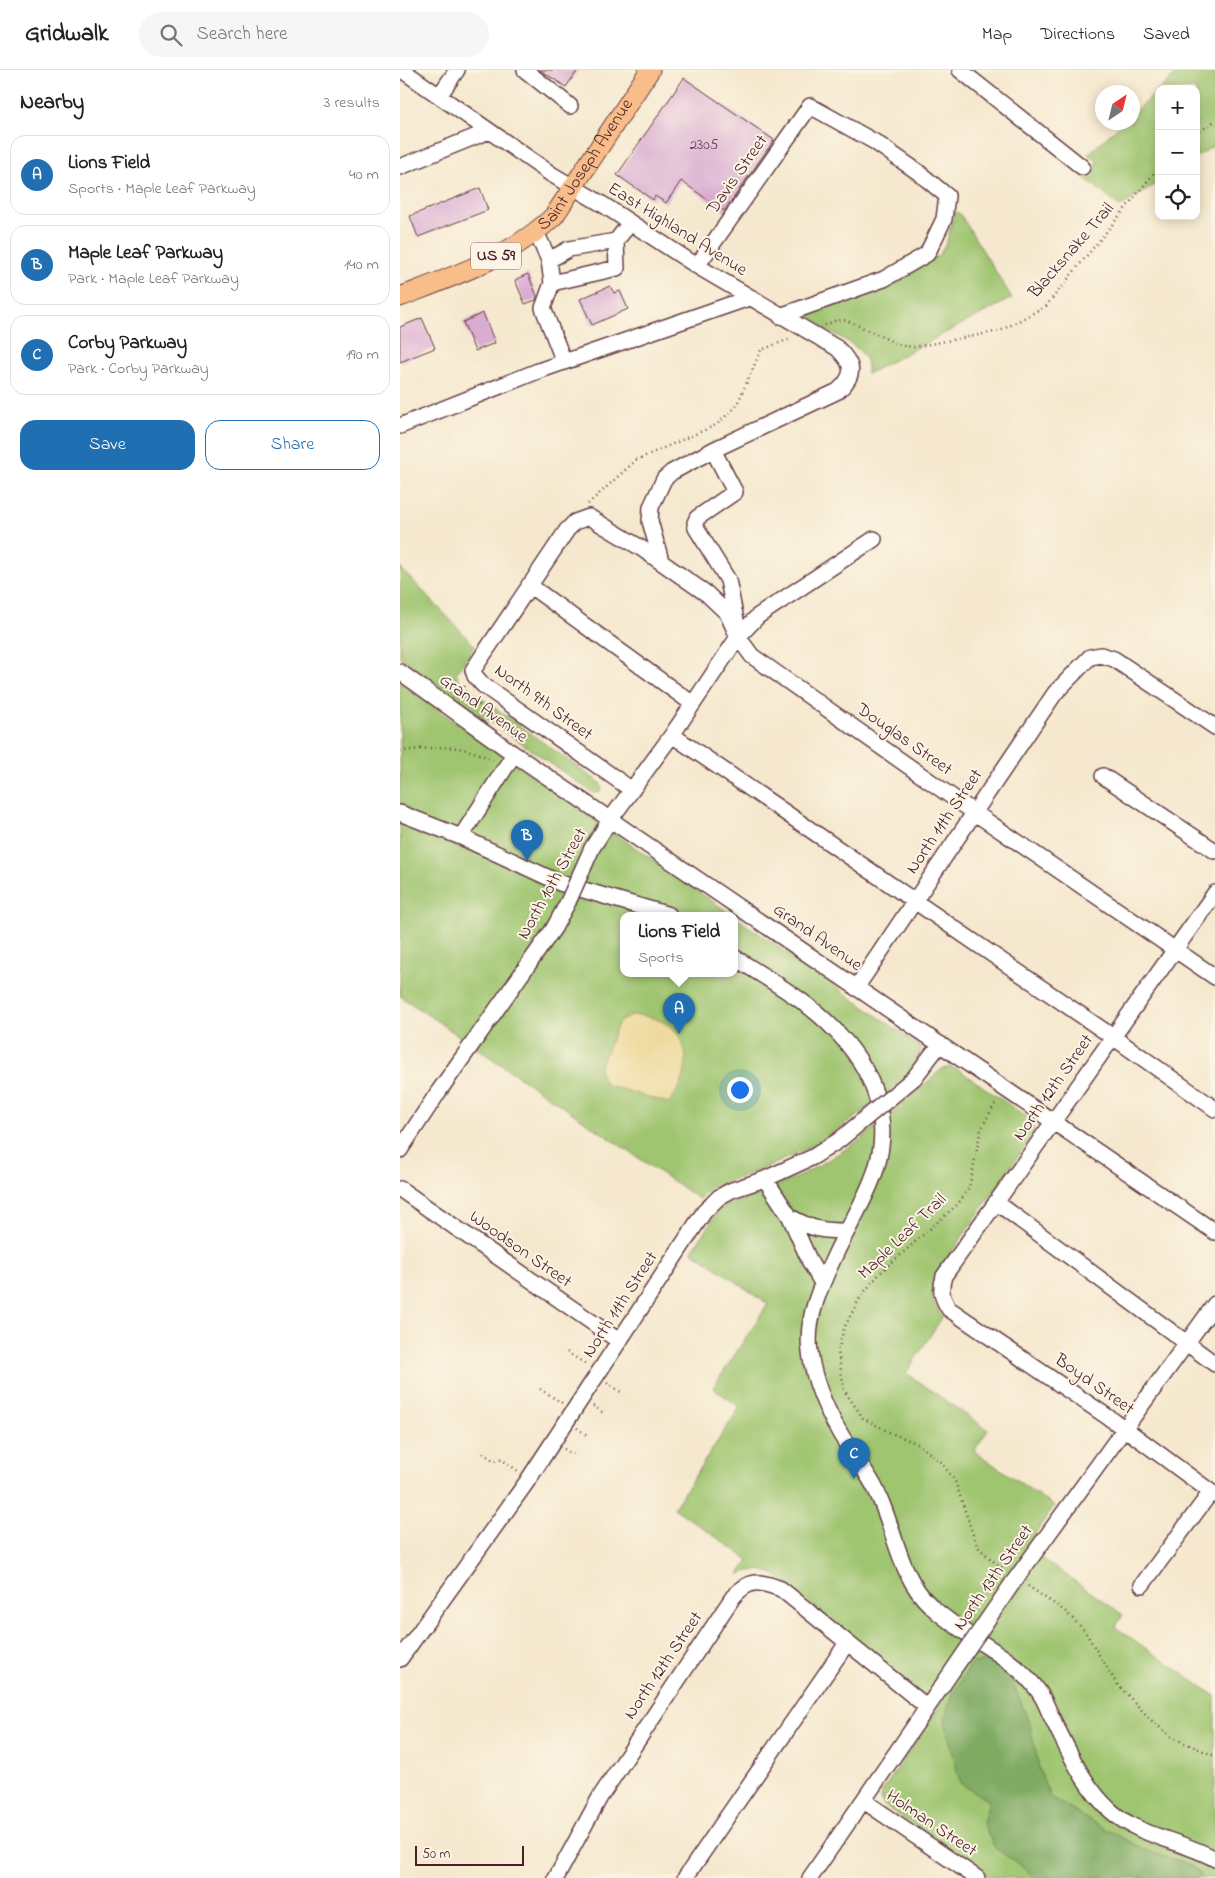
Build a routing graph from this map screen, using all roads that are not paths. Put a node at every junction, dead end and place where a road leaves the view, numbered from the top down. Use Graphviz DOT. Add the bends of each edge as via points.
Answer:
graph roads {
  1 [pos="402,70"];
  2 [pos="457,70"];
  3 [pos="525,70"];
  4 [pos="650,70"];
  5 [pos="960,70"];
  6 [pos="438,96"];
  7 [pos="570,106"];
  8 [pos="489,131"];
  9 [pos="1082,167"];
  10 [pos="400,168"];
  11 [pos="573,187"];
  12 [pos="630,223"];
  13 [pos="536,232"];
  14 [pos="616,241"];
  15 [pos="549,260"];
  16 [pos="698,266"];
  17 [pos="552,282"];
  18 [pos="400,298"];
  19 [pos="749,298"];
  20 [pos="780,316"];
  21 [pos="564,362"];
  22 [pos="400,426"];
  23 [pos="714,450"];
  24 [pos="589,517"];
  25 [pos="874,539"];
  26 [pos="661,561"];
  27 [pos="529,585"];
  28 [pos="738,637"];
  29 [pos="400,672"];
  30 [pos="692,704"];
  31 [pos="1215,728"];
  32 [pos="672,735"];
  33 [pos="514,754"];
  34 [pos="1103,776"];
  35 [pos="632,790"];
  36 [pos="400,813"];
  37 [pos="975,813"];
  38 [pos="610,820"];
  39 [pos="461,837"];
  40 [pos="1215,851"];
  41 [pos="1215,892"];
  42 [pos="914,901"];
  43 [pos="660,912"];
  44 [pos="1175,949"];
  45 [pos="738,960"];
  46 [pos="1215,977"];
  47 [pos="856,988"];
  48 [pos="1113,1037"];
  49 [pos="940,1044"];
  50 [pos="1215,1109"];
  51 [pos="1053,1122"];
  52 [pos="400,1149"];
  53 [pos="765,1179"];
  54 [pos="400,1189"];
  55 [pos="996,1202"];
  56 [pos="790,1217"];
  57 [pos="846,1231"];
  58 [pos="1215,1232"];
  59 [pos="822,1283"];
  60 [pos="1215,1304"];
  61 [pos="949,1309"];
  62 [pos="619,1341"];
  63 [pos="1187,1344"];
  64 [pos="1215,1364"];
  65 [pos="1124,1428"];
  66 [pos="1213,1494"];
  67 [pos="1142,1585"];
  68 [pos="847,1643"];
  69 [pos="400,1659"];
  70 [pos="927,1707"];
  71 [pos="864,1801"];
  72 [pos="1215,1859"];
  73 [pos="556,1878"];
  74 [pos="685,1878"];
  75 [pos="810,1878"];
  76 [pos="977,1878"];
  1 -- 6 [label="street, East Highland Avenue"];
  2 -- 6 [label="street"];
  3 -- 7 [label="street"];
  4 -- 11 [label="main road, Saint Joseph Avenue / US 59"];
  5 -- 9 [label="street"];
  6 -- 8 [label="street, East Highland Avenue"];
  8 -- 10 [label="street"];
  8 -- 11 [label="street, East Highland Avenue"];
  11 -- 12 [label="street, East Highland Avenue"];
  11 -- 13 [label="main road, Saint Joseph Avenue / US 59" via="554,216"];
  12 -- 14 [label="street"];
  12 -- 16 [label="street, East Highland Avenue"];
  13 -- 15 [label="street"];
  13 -- 18 [label="main road, Saint Joseph Avenue / US 59" via="474,268"];
  14 -- 15 [label="street" via="569,249"];
  14 -- 17 [label="street" via="617,268"];
  15 -- 17 [label="street"];
  16 -- 19 [label="street, East Highland Avenue"];
  16 -- 20 [label="street, Davis Street" via="810,106 875,142 947,196 944,219 927,254 884,279"];
  17 -- 21 [label="street" via="543,308"];
  19 -- 20 [label="street, East Highland Avenue"];
  19 -- 21 [label="street"];
  20 -- 23 [label="street, East Highland Avenue" via="837,348 846,358 851,372 848,382 838,391"];
  21 -- 22 [label="street"];
  23 -- 26 [label="street" via="664,478 652,506 650,521"];
  23 -- 28 [label="street" via="735,492 695,523 728,580"];
  24 -- 26 [label="street, Douglas Street"];
  24 -- 27 [label="street, North 9th Street" via="575,522 567,530"];
  25 -- 28 [label="street, North 10th Street" via="758,616"];
  26 -- 28 [label="street, Douglas Street" via="707,594 726,613"];
  27 -- 30 [label="street"];
  27 -- 35 [label="street, North 9th Street" via="473,670 475,676 483,685"];
  28 -- 30 [label="street, North 10th Street"];
  28 -- 37 [label="street, Douglas Street" via="752,656"];
  29 -- 33 [label="street, Grand Avenue"];
  30 -- 32 [label="street, North 10th Street"];
  31 -- 37 [label="street, North 11th Street" via="1114,659 1090,656 1055,693"];
  32 -- 35 [label="street, North 10th Street"];
  32 -- 42 [label="street"];
  33 -- 38 [label="street, Grand Avenue"];
  33 -- 39 [label="street"];
  34 -- 40 [label="street"];
  35 -- 38 [label="street, North 10th Street"];
  36 -- 39 [label="street"];
  37 -- 42 [label="street, North 11th Street"];
  37 -- 44 [label="street, Douglas Street"];
  38 -- 47 [label="street, Grand Avenue"];
  38 -- 52 [label="street, North 10th Street, bridge" via="592,848 554,928"];
  39 -- 43 [label="street" via="560,883"];
  41 -- 44 [label="street, North 12th Street"];
  42 -- 47 [label="street, North 11th Street"];
  42 -- 48 [label="street"];
  44 -- 46 [label="street, Douglas Street"];
  44 -- 48 [label="street, North 12th Street"];
  45 -- 57 [label="street" via="806,1005 833,1028 858,1058 872,1085 882,1112 881,1150 876,1171"];
  47 -- 49 [label="street, Grand Avenue"];
  48 -- 50 [label="street"];
  48 -- 51 [label="street, North 12th Street"];
  49 -- 51 [label="street, Grand Avenue"];
  49 -- 53 [label="street, North 11th Street, bridge" via="914,1078 838,1141 813,1157"];
  51 -- 55 [label="street, North 12th Street"];
  51 -- 58 [label="street, Grand Avenue"];
  53 -- 56 [label="street"];
  53 -- 62 [label="street, North 11th Street" via="719,1197 704,1212"];
  54 -- 62 [label="street, Woodson Street"];
  55 -- 61 [label="street, North 12th Street" via="944,1276 942,1298"];
  55 -- 63 [label="street"];
  56 -- 57 [label="street" via="810,1228"];
  56 -- 59 [label="street"];
  57 -- 59 [label="street"];
  59 -- 72 [label="street" via="809,1328 815,1379 846,1443 877,1491 910,1578 929,1605 1019,1670 1040,1693 1088,1787 1112,1812 1143,1832"];
  60 -- 63 [label="street, North 13th Street"];
  61 -- 65 [label="street, Boyd Street"];
  62 -- 69 [label="street, North 11th Street" via="529,1478"];
  63 -- 64 [label="street"];
  63 -- 65 [label="street, North 13th Street"];
  65 -- 66 [label="street, Boyd Street"];
  65 -- 70 [label="street, North 13th Street, bridge"];
  66 -- 67 [label="street"];
  68 -- 70 [label="street"];
  68 -- 73 [label="street, North 12th Street" via="780,1588 759,1581 742,1587 676,1679 600,1797"];
  68 -- 74 [label="street"];
  70 -- 71 [label="street, North 13th Street"];
  71 -- 75 [label="street, North 13th Street"];
  71 -- 76 [label="street, Holman Street"];
}
